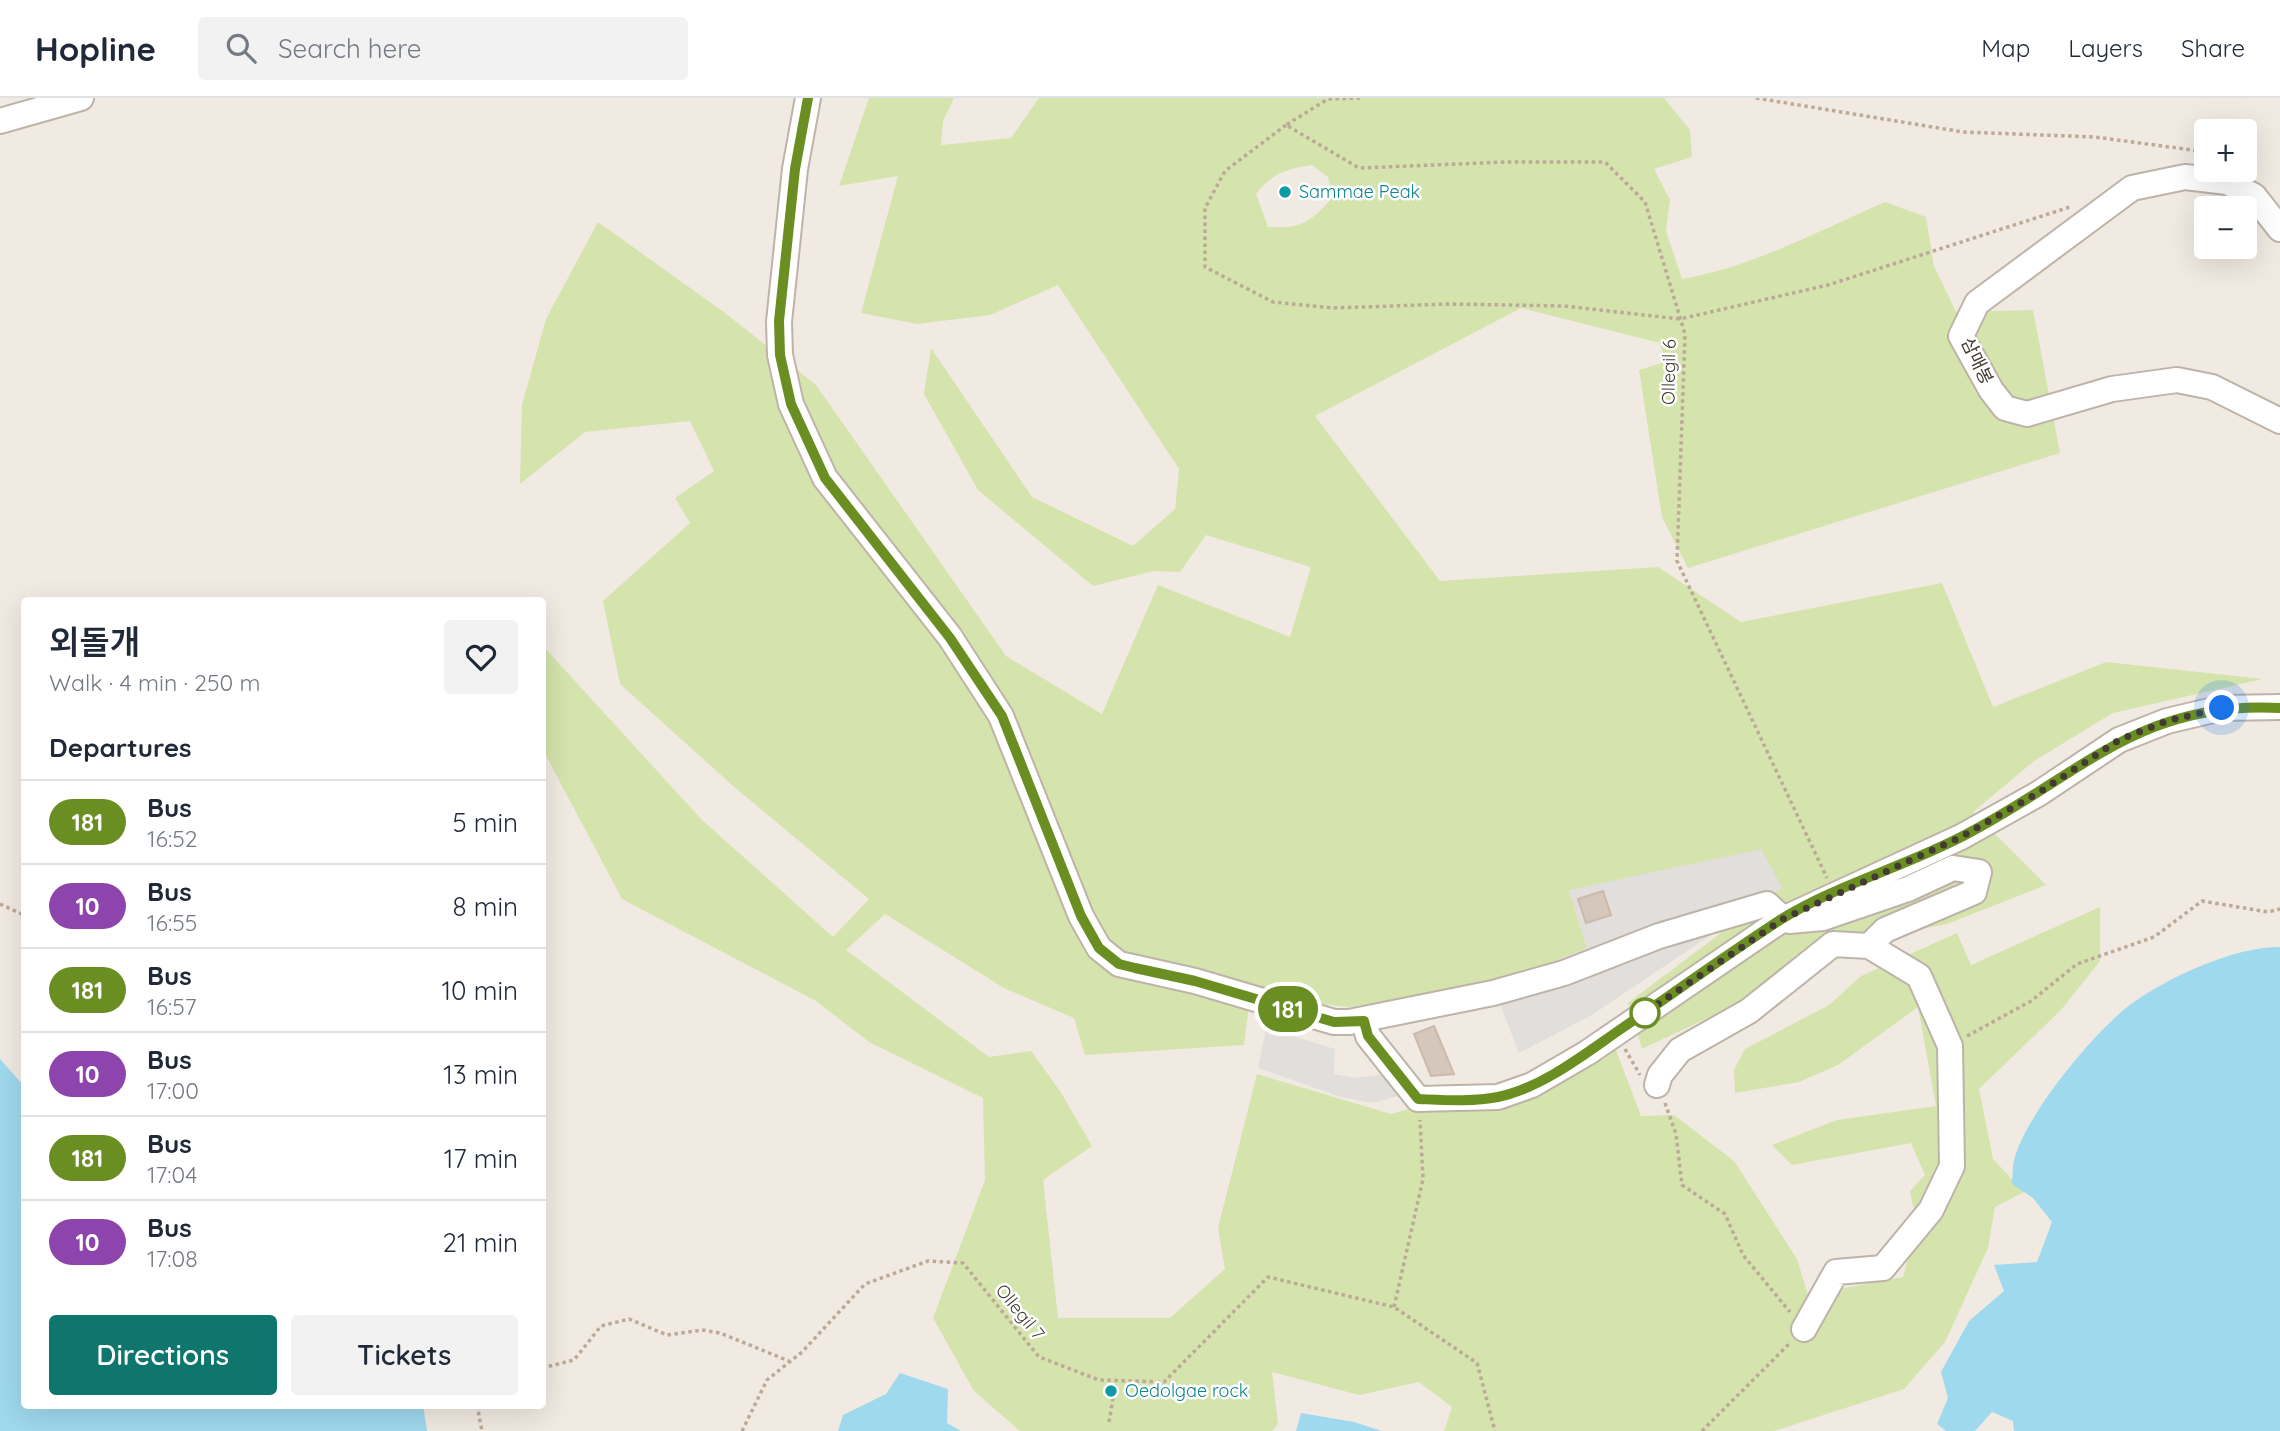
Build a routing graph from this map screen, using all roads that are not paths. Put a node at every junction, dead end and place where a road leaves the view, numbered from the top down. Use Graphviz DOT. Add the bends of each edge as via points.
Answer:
graph roads {
  1 [pos="81,98"];
  2 [pos="808,98"];
  3 [pos="0,121"];
  4 [pos="2280,229"];
  5 [pos="2280,421"];
  6 [pos="2280,708"];
  7 [pos="1775,911"];
  8 [pos="1869,946"];
  9 [pos="1364,1021"];
  10 [pos="1647,1079"];
  11 [pos="1804,1329"];
  1 -- 3 [label="street"];
  2 -- 9 [label="street" via="795,169 779,321 780,355 791,404 825,478 950,638 1002,716 1081,916 1099,948 1119,964 1334,1022"];
  4 -- 5 [label="street, 삼매봉" via="2253,196 2227,182 2185,177 2132,188 1977,303 1961,336 2005,408 2027,414 2112,389 2177,380 2212,387"];
  6 -- 7 [label="street" via="2222,708 2143,730 2119,740 1961,837 1835,893"];
  7 -- 8 [label="street" via="1784,921 1823,918 1908,890 1953,868 1979,872 1974,892 1885,929"];
  7 -- 9 [label="street" via="1659,936 1564,974"];
  7 -- 9 [label="street" via="1587,1053 1532,1085 1498,1097 1418,1099 1368,1036"];
  8 -- 10 [label="street" via="1833,944 1749,1011 1680,1050 1660,1075"];
  8 -- 11 [label="street" via="1919,976 1950,1046 1952,1166 1931,1210 1883,1268 1836,1272"];
}
